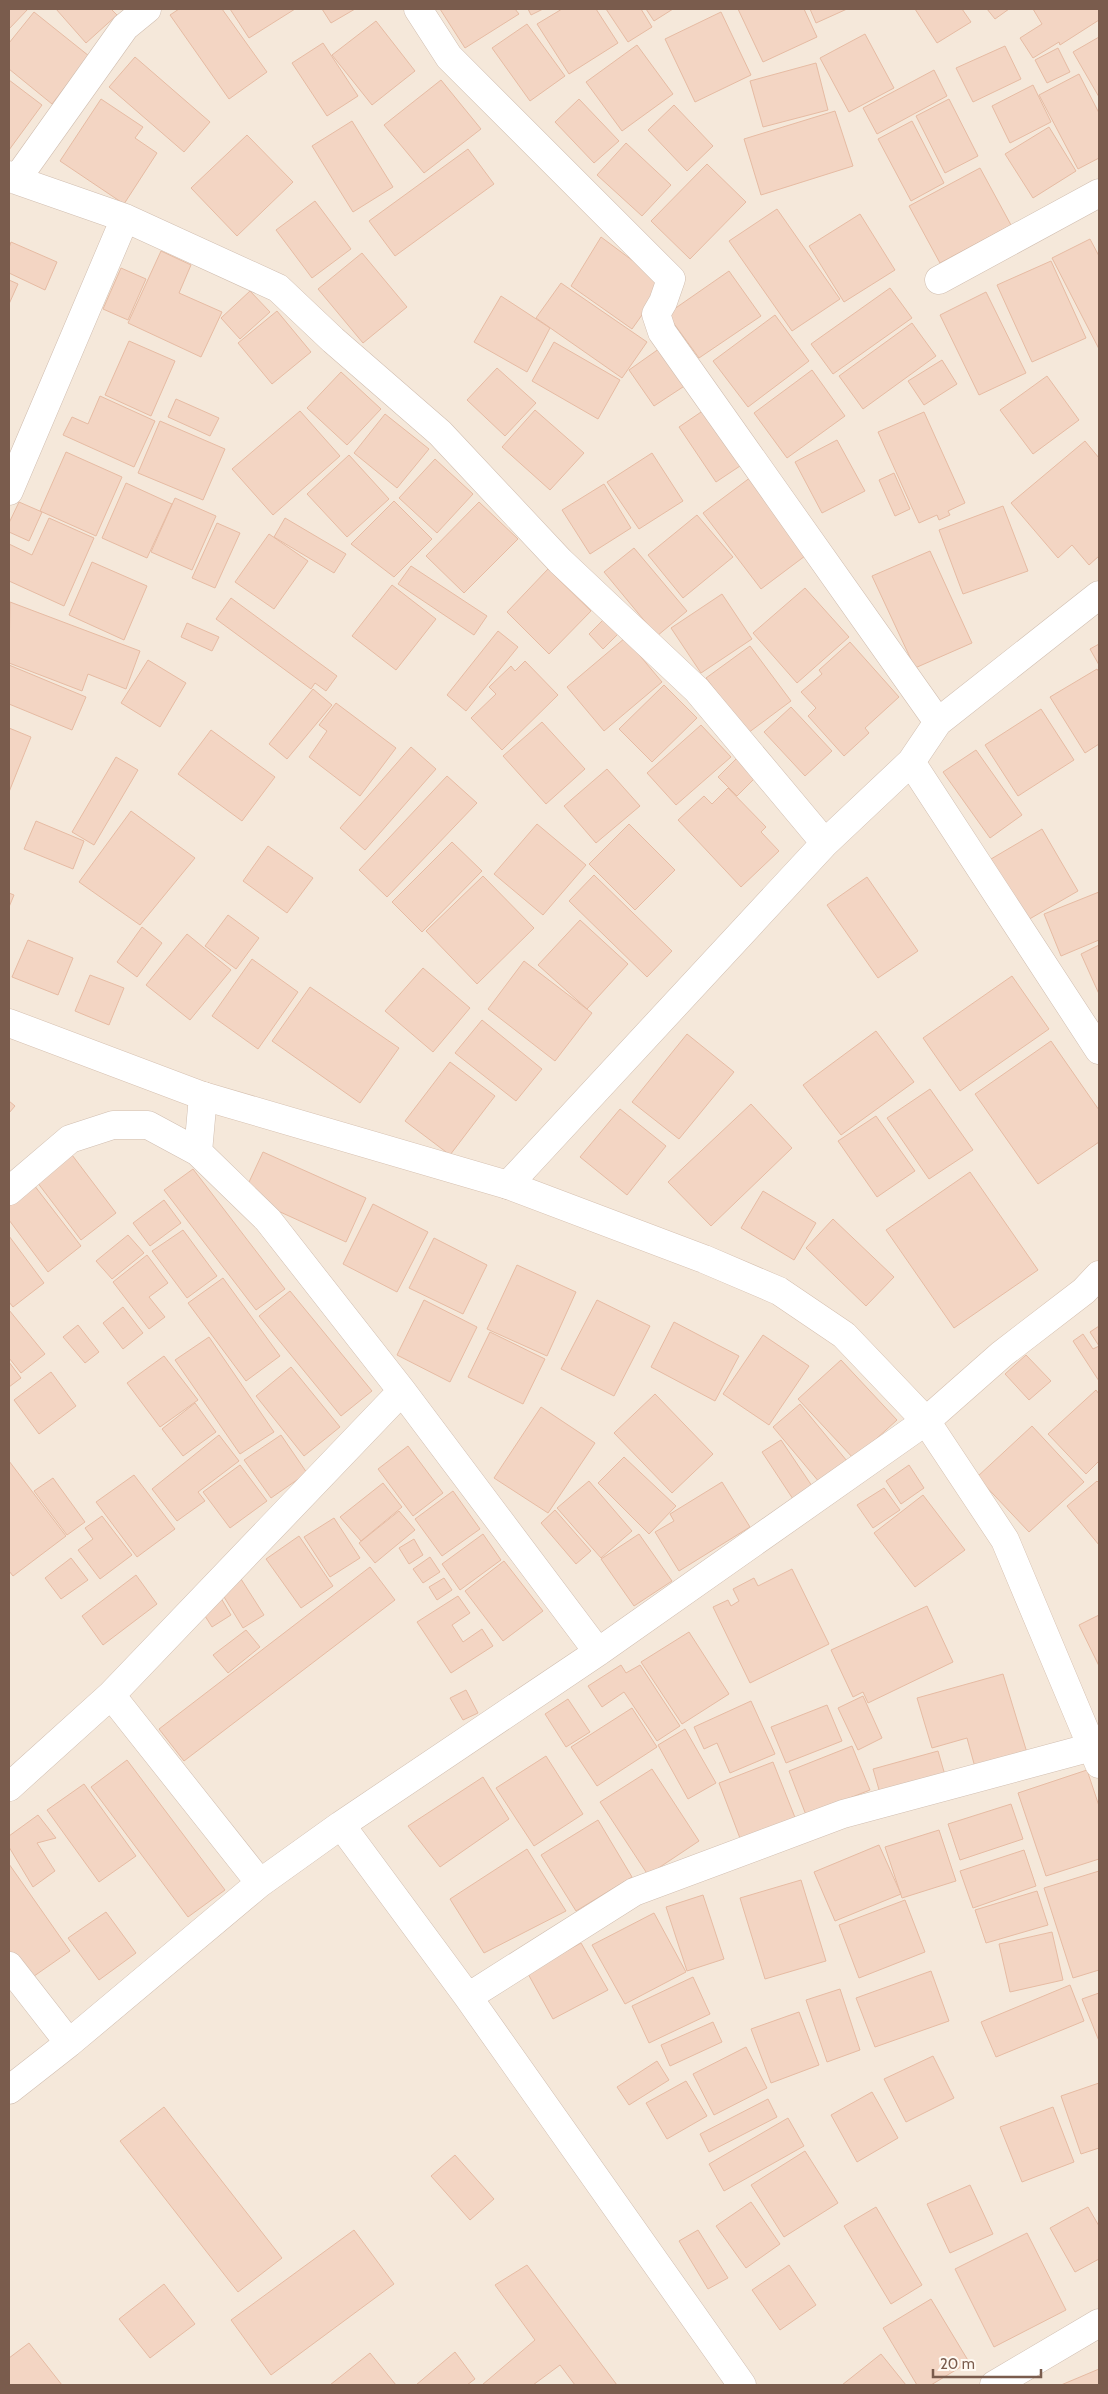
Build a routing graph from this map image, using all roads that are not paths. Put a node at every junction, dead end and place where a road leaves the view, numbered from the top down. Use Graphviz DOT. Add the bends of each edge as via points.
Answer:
graph roads {
  1 [pos="147,9"];
  2 [pos="418,9"];
  3 [pos="13,177"];
  4 [pos="1097,202"];
  5 [pos="125,218"];
  6 [pos="939,280"];
  7 [pos="9,491"];
  8 [pos="1099,595"];
  9 [pos="938,722"];
  10 [pos="911,762"];
  11 [pos="825,843"];
  12 [pos="9,1023"];
  13 [pos="1099,1050"];
  14 [pos="203,1096"];
  15 [pos="198,1152"];
  16 [pos="508,1185"];
  17 [pos="9,1191"];
  18 [pos="1094,1287"];
  19 [pos="402,1391"];
  20 [pos="926,1421"];
  21 [pos="598,1652"];
  22 [pos="110,1694"];
  23 [pos="1096,1755"];
  24 [pos="9,1787"];
  25 [pos="341,1825"];
  26 [pos="260,1883"];
  27 [pos="9,1966"];
  28 [pos="468,1997"];
  29 [pos="69,2043"];
  30 [pos="9,2090"];
  31 [pos="1099,2323"];
  32 [pos="742,2385"];
  33 [pos="994,2385"];
  1 -- 3 [label="street" via="126,27"];
  2 -- 9 [label="street" via="449,57 671,279 656,314 662,332"];
  3 -- 5 [label="street"];
  4 -- 6 [label="street"];
  5 -- 7 [label="street"];
  5 -- 11 [label="street" via="278,288 440,433 560,561 697,690"];
  8 -- 9 [label="street"];
  9 -- 10 [label="street"];
  10 -- 11 [label="street"];
  10 -- 13 [label="street"];
  11 -- 16 [label="street"];
  12 -- 14 [label="street"];
  14 -- 15 [label="street"];
  14 -- 16 [label="street"];
  15 -- 17 [label="street" via="148,1126 113,1126 70,1139"];
  15 -- 19 [label="street" via="268,1220"];
  16 -- 20 [label="street" via="779,1291 844,1335"];
  18 -- 20 [label="street" via="1002,1354"];
  19 -- 21 [label="street"];
  19 -- 22 [label="street"];
  20 -- 21 [label="street"];
  20 -- 23 [label="street" via="1005,1540"];
  21 -- 25 [label="street"];
  22 -- 24 [label="street"];
  22 -- 26 [label="street"];
  23 -- 28 [label="street" via="843,1814 634,1892"];
  25 -- 26 [label="street"];
  25 -- 28 [label="street"];
  26 -- 29 [label="street"];
  27 -- 29 [label="street"];
  28 -- 32 [label="street"];
  29 -- 30 [label="street"];
  31 -- 33 [label="street"];
}
